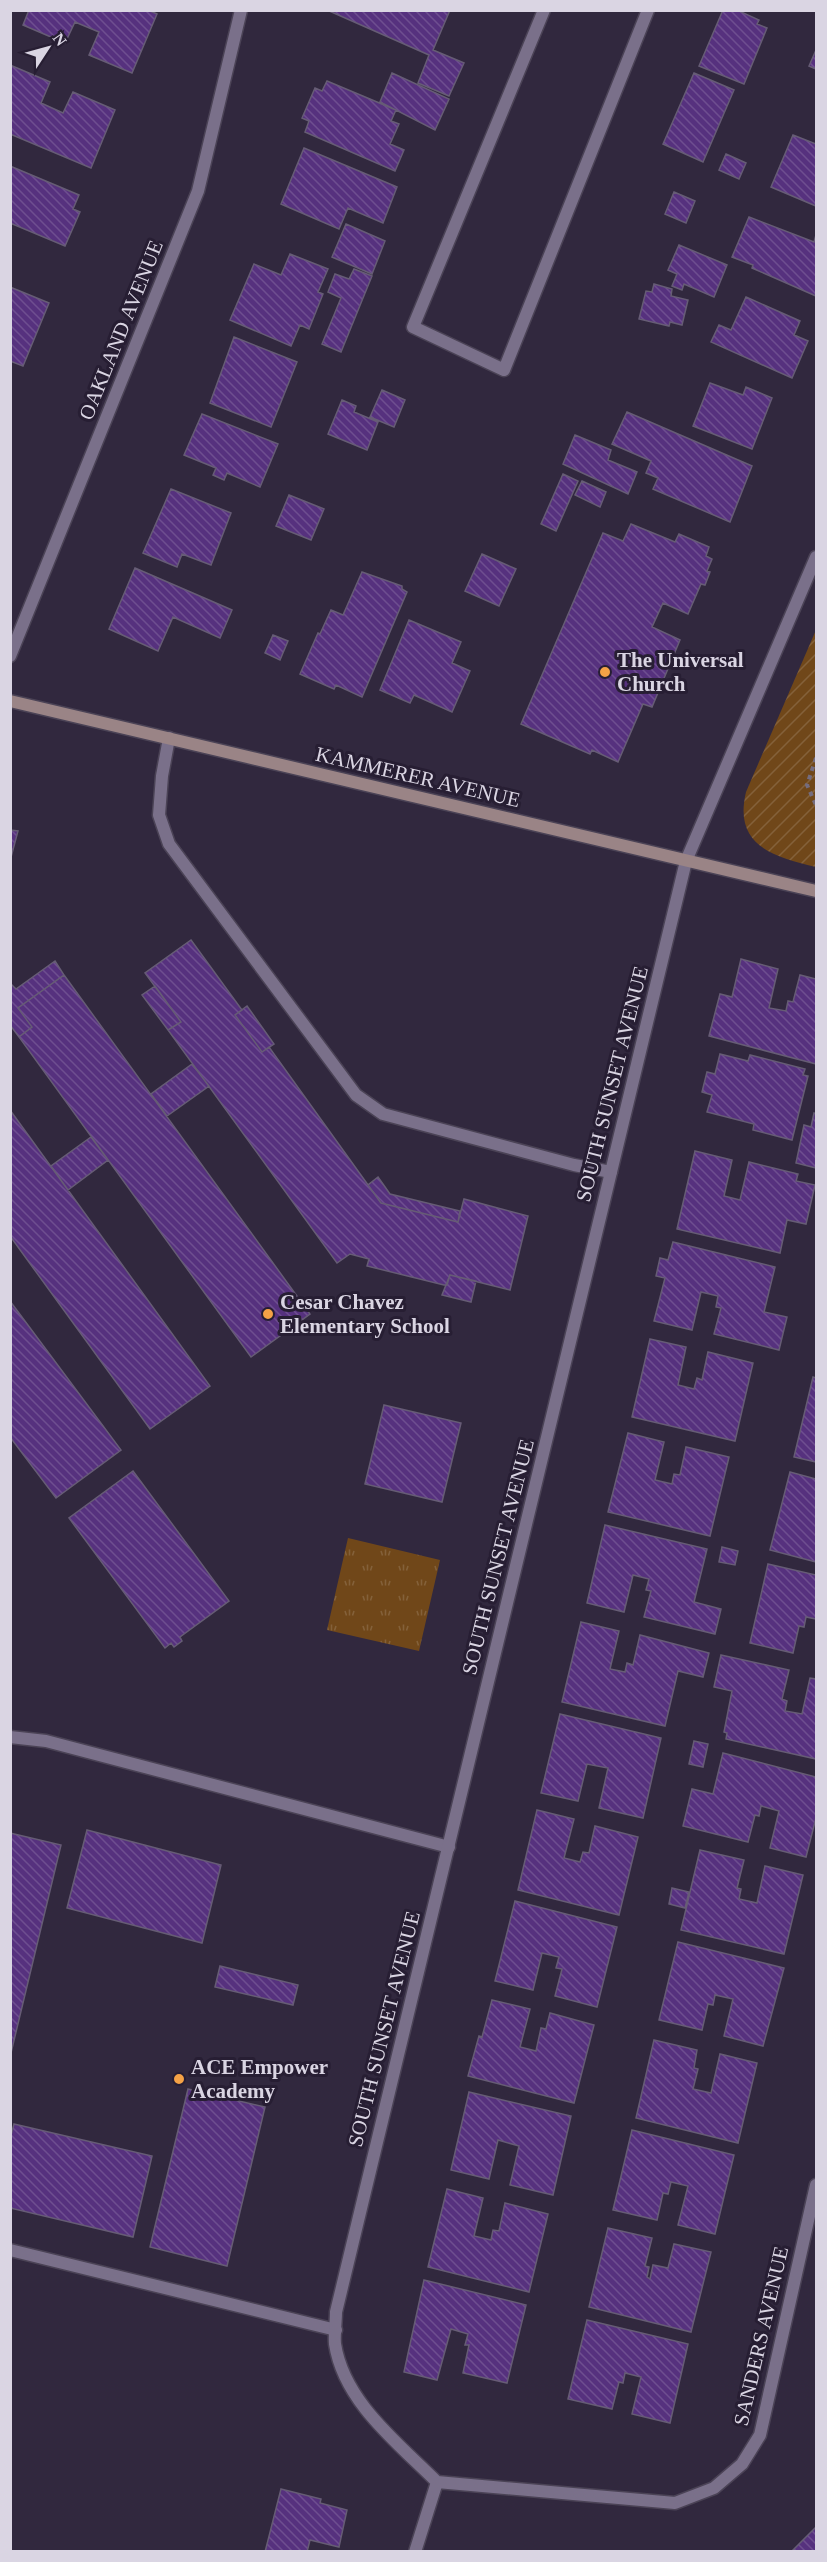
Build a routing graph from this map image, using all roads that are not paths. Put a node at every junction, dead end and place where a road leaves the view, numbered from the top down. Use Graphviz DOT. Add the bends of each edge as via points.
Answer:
graph roads {
  1 [pos="241,10"];
  2 [pos="544,10"];
  3 [pos="648,10"];
  4 [pos="816,557"];
  5 [pos="10,656"];
  6 [pos="10,701"];
  7 [pos="169,738"];
  8 [pos="686,861"];
  9 [pos="816,891"];
  10 [pos="611,1172"];
  11 [pos="10,1737"];
  12 [pos="448,1847"];
  13 [pos="816,2185"];
  14 [pos="10,2250"];
  15 [pos="336,2330"];
  16 [pos="437,2482"];
  17 [pos="415,2552"];
  1 -- 5 [label="street, OAKLAND AVENUE" via="198,191"];
  2 -- 3 [label="street" via="413,327 504,370"];
  4 -- 8 [label="street, SOUTH SUNSET AVENUE"];
  6 -- 7 [label="street, KAMMERER AVENUE"];
  7 -- 8 [label="street, KAMMERER AVENUE"];
  7 -- 10 [label="street" via="159,815 170,844 356,1095 383,1114"];
  8 -- 9 [label="street, KAMMERER AVENUE"];
  8 -- 10 [label="street, SOUTH SUNSET AVENUE"];
  10 -- 12 [label="street, SOUTH SUNSET AVENUE"];
  11 -- 12 [label="street" via="45,1741"];
  12 -- 15 [label="street, SOUTH SUNSET AVENUE" via="336,2312"];
  13 -- 16 [label="street, SANDERS AVENUE" via="760,2435 742,2464 714,2488 675,2503"];
  14 -- 15 [label="street"];
  15 -- 16 [label="street, SOUTH SUNSET AVENUE" via="335,2344 347,2382 370,2415"];
  16 -- 17 [label="street"];
}
